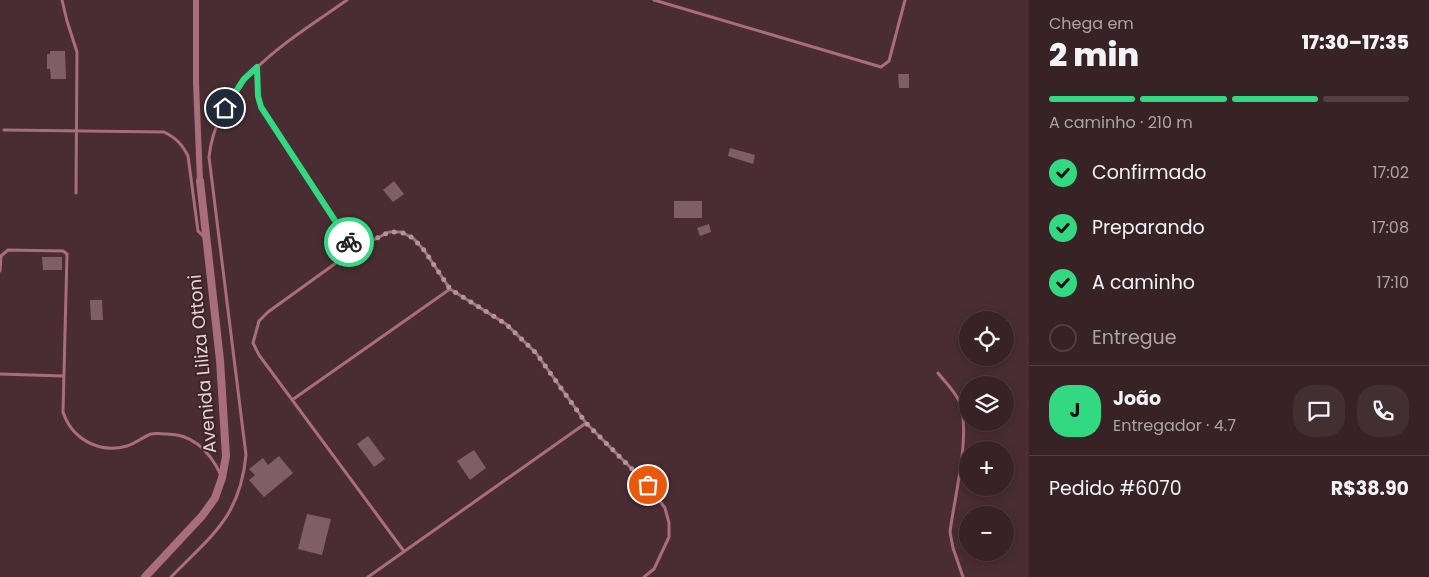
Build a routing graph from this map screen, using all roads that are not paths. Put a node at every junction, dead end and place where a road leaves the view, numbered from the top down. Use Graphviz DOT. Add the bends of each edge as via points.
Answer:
graph roads {
  1 [pos="62,0"];
  2 [pos="196,0"];
  3 [pos="347,0"];
  4 [pos="654,0"];
  5 [pos="906,0"];
  6 [pos="257,67"];
  7 [pos="4,130"];
  8 [pos="77,130"];
  9 [pos="200,182"];
  10 [pos="76,193"];
  11 [pos="206,239"];
  12 [pos="354,250"];
  13 [pos="0,271"];
  14 [pos="450,289"];
  15 [pos="938,373"];
  16 [pos="0,374"];
  17 [pos="63,376"];
  18 [pos="292,400"];
  19 [pos="586,423"];
  20 [pos="222,478"];
  21 [pos="403,550"];
  22 [pos="145,577"];
  23 [pos="171,577"];
  24 [pos="368,577"];
  25 [pos="644,577"];
  26 [pos="963,577"];
  1 -- 8 [label="lane" via="77,52"];
  2 -- 9 [label="street"];
  3 -- 6 [label="lane"];
  4 -- 5 [label="lane" via="881,67 890,61"];
  6 -- 12 [label="lane" via="261,107"];
  6 -- 23 [label="lane" via="244,79 223,111 211,138 209,157 246,455 244,480 233,508 220,528"];
  7 -- 8 [label="lane"];
  8 -- 10 [label="lane"];
  8 -- 11 [label="lane" via="164,132 175,137 188,156 198,231"];
  9 -- 11 [label="street, Avenida Liliza Ottoni"];
  11 -- 20 [label="street, Avenida Liliza Ottoni" via="221,369 226,456"];
  12 -- 14 [label="lane" via="389,232 401,232 413,238 424,250"];
  12 -- 18 [label="lane" via="259,321 253,343"];
  13 -- 17 [label="lane" via="1,256 6,250 66,253"];
  14 -- 18 [label="lane"];
  14 -- 19 [label="lane" via="506,324 536,353"];
  15 -- 26 [label="lane" via="959,401 963,417 964,435 950,532"];
  16 -- 17 [label="lane"];
  17 -- 20 [label="lane" via="64,417 75,434 86,442 113,449 153,434 187,436 213,459"];
  18 -- 21 [label="lane"];
  19 -- 21 [label="lane"];
  19 -- 25 [label="lane" via="648,485 665,508 669,537 654,569"];
  20 -- 22 [label="street, Avenida Liliza Ottoni" via="202,516"];
  21 -- 24 [label="lane"];
}
